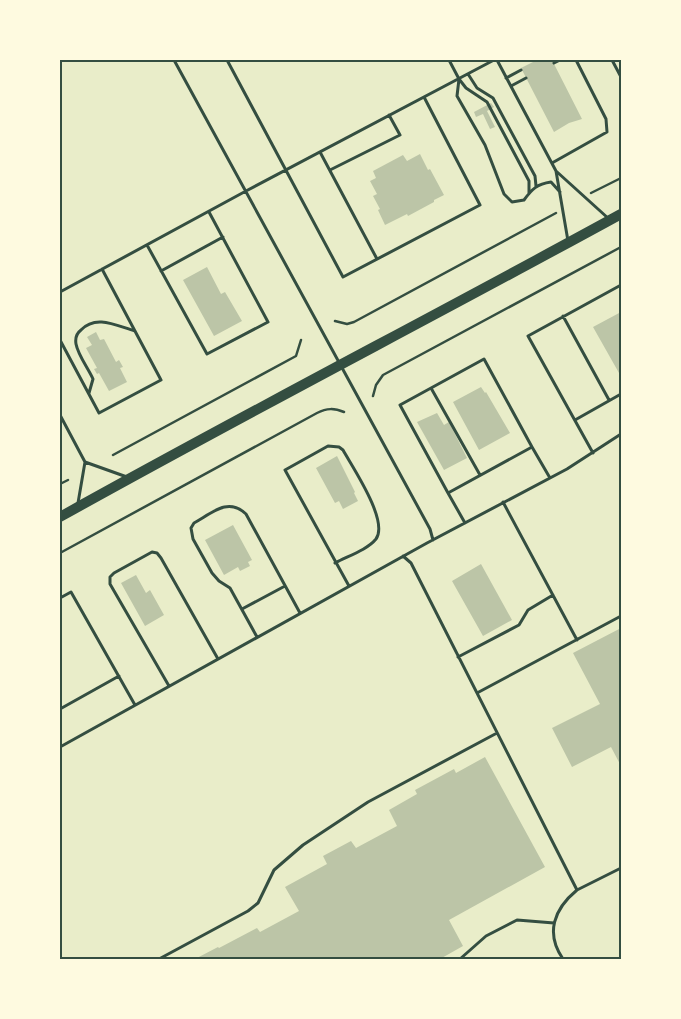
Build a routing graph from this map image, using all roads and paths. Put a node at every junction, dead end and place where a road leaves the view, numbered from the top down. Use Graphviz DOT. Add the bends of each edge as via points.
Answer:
graph roads {
  1 [pos="174,60"];
  2 [pos="227,60"];
  3 [pos="449,60"];
  4 [pos="496,60"];
  5 [pos="560,60"];
  6 [pos="576,60"];
  7 [pos="612,60"];
  8 [pos="554,63"];
  9 [pos="521,70"];
  10 [pos="468,74"];
  11 [pos="621,77"];
  12 [pos="506,78"];
  13 [pos="526,78"];
  14 [pos="459,79"];
  15 [pos="510,86"];
  16 [pos="424,97"];
  17 [pos="389,115"];
  18 [pos="320,152"];
  19 [pos="552,163"];
  20 [pos="286,170"];
  21 [pos="330,170"];
  22 [pos="556,171"];
  23 [pos="621,178"];
  24 [pos="536,186"];
  25 [pos="246,191"];
  26 [pos="560,192"];
  27 [pos="529,193"];
  28 [pos="584,195"];
  29 [pos="564,208"];
  30 [pos="209,212"];
  31 [pos="621,214"];
  32 [pos="610,220"];
  33 [pos="223,237"];
  34 [pos="568,242"];
  35 [pos="147,246"];
  36 [pos="621,247"];
  37 [pos="377,260"];
  38 [pos="102,269"];
  39 [pos="161,271"];
  40 [pos="621,285"];
  41 [pos="60,292"];
  42 [pos="563,316"];
  43 [pos="335,321"];
  44 [pos="136,332"];
  45 [pos="60,340"];
  46 [pos="301,340"];
  47 [pos="340,365"];
  48 [pos="431,388"];
  49 [pos="89,394"];
  50 [pos="621,394"];
  51 [pos="373,396"];
  52 [pos="609,400"];
  53 [pos="344,412"];
  54 [pos="60,415"];
  55 [pos="575,420"];
  56 [pos="621,434"];
  57 [pos="532,447"];
  58 [pos="593,453"];
  59 [pos="113,455"];
  60 [pos="85,462"];
  61 [pos="480,475"];
  62 [pos="130,478"];
  63 [pos="550,478"];
  64 [pos="68,480"];
  65 [pos="60,484"];
  66 [pos="448,493"];
  67 [pos="503,502"];
  68 [pos="78,507"];
  69 [pos="60,517"];
  70 [pos="465,523"];
  71 [pos="433,540"];
  72 [pos="60,553"];
  73 [pos="403,556"];
  74 [pos="336,563"];
  75 [pos="285,586"];
  76 [pos="348,586"];
  77 [pos="553,595"];
  78 [pos="60,598"];
  79 [pos="242,609"];
  80 [pos="300,614"];
  81 [pos="621,616"];
  82 [pos="257,637"];
  83 [pos="577,640"];
  84 [pos="458,657"];
  85 [pos="218,659"];
  86 [pos="120,676"];
  87 [pos="169,686"];
  88 [pos="477,693"];
  89 [pos="136,705"];
  90 [pos="60,709"];
  91 [pos="497,733"];
  92 [pos="60,747"];
  93 [pos="621,868"];
  94 [pos="577,890"];
  95 [pos="554,922"];
  96 [pos="158,959"];
  97 [pos="460,959"];
  98 [pos="563,959"];
  1 -- 25 [label="lane"];
  2 -- 20 [label="lane"];
  3 -- 14 [label="lane"];
  4 -- 10 [label="lane"];
  4 -- 12 [label="lane"];
  5 -- 8 [label="lane"];
  6 -- 19 [label="lane" via="606,119 607,132"];
  7 -- 11 [label="lane"];
  9 -- 12 [label="lane"];
  10 -- 14 [label="lane"];
  10 -- 24 [label="lane" via="477,88 493,98 535,176"];
  12 -- 15 [label="lane"];
  13 -- 15 [label="lane"];
  14 -- 16 [label="lane"];
  14 -- 27 [label="lane" via="466,88 487,102 529,182"];
  14 -- 27 [label="lane" via="457,96 485,145 504,194 512,202 524,200"];
  15 -- 19 [label="lane"];
  16 -- 17 [label="lane"];
  16 -- 37 [label="lane" via="480,205"];
  17 -- 18 [label="lane"];
  17 -- 21 [label="lane" via="400,135"];
  18 -- 20 [label="lane"];
  18 -- 21 [label="lane"];
  19 -- 22 [label="lane"];
  20 -- 25 [label="lane"];
  20 -- 37 [label="lane" via="343,277"];
  21 -- 37 [label="lane"];
  22 -- 26 [label="lane"];
  22 -- 28 [label="lane"];
  23 -- 28 [label="path"];
  24 -- 26 [label="lane" via="551,182"];
  24 -- 27 [label="lane"];
  25 -- 30 [label="lane"];
  25 -- 47 [label="lane"];
  26 -- 29 [label="lane"];
  28 -- 32 [label="lane"];
  29 -- 34 [label="lane"];
  29 -- 43 [label="path" via="354,322"];
  30 -- 33 [label="lane"];
  30 -- 35 [label="lane"];
  31 -- 32 [label="main road"];
  32 -- 34 [label="main road"];
  33 -- 39 [label="lane"];
  33 -- 39 [label="lane" via="268,322 207,354"];
  34 -- 47 [label="main road"];
  35 -- 38 [label="lane"];
  35 -- 39 [label="lane"];
  36 -- 51 [label="path" via="384,375"];
  38 -- 41 [label="lane"];
  38 -- 44 [label="lane"];
  40 -- 42 [label="lane"];
  42 -- 52 [label="lane"];
  42 -- 55 [label="lane" via="528,336"];
  44 -- 49 [label="lane" via="100,321 78,332 76,345 93,378"];
  44 -- 49 [label="lane" via="161,380 99,412"];
  45 -- 49 [label="lane"];
  46 -- 59 [label="path" via="296,356"];
  47 -- 62 [label="main road"];
  47 -- 71 [label="lane" via="430,529"];
  48 -- 57 [label="lane" via="484,359"];
  48 -- 61 [label="lane"];
  48 -- 66 [label="lane" via="400,405"];
  50 -- 52 [label="lane"];
  52 -- 55 [label="lane"];
  53 -- 72 [label="path" via="326,408"];
  54 -- 60 [label="lane"];
  55 -- 58 [label="lane"];
  56 -- 58 [label="lane"];
  57 -- 61 [label="lane"];
  57 -- 63 [label="lane"];
  58 -- 63 [label="lane"];
  60 -- 62 [label="lane"];
  60 -- 68 [label="lane"];
  61 -- 66 [label="lane"];
  62 -- 68 [label="main road"];
  63 -- 67 [label="lane"];
  64 -- 65 [label="path"];
  66 -- 70 [label="lane"];
  67 -- 70 [label="lane"];
  67 -- 77 [label="lane"];
  68 -- 69 [label="main road"];
  70 -- 71 [label="lane"];
  71 -- 73 [label="lane"];
  73 -- 76 [label="lane"];
  73 -- 84 [label="lane" via="411,563"];
  74 -- 74 [label="lane" via="375,540 379,527 377,514 343,450 328,446 285,470"];
  74 -- 76 [label="lane"];
  75 -- 79 [label="lane"];
  75 -- 79 [label="lane" via="240,508 224,507 194,523 191,528 193,539 212,573 230,588"];
  75 -- 80 [label="lane"];
  76 -- 80 [label="lane"];
  77 -- 83 [label="lane"];
  77 -- 84 [label="lane" via="528,610 518,625"];
  78 -- 86 [label="lane" via="71,592"];
  79 -- 82 [label="lane"];
  80 -- 82 [label="lane"];
  81 -- 83 [label="lane"];
  82 -- 85 [label="lane"];
  83 -- 88 [label="lane"];
  84 -- 88 [label="lane"];
  85 -- 87 [label="lane"];
  85 -- 87 [label="lane" via="157,553 152,552 122,568 110,577 110,584"];
  86 -- 89 [label="lane"];
  86 -- 90 [label="lane"];
  87 -- 89 [label="lane"];
  88 -- 91 [label="lane"];
  89 -- 92 [label="lane"];
  91 -- 94 [label="lane"];
  91 -- 96 [label="lane" via="368,802 303,845 274,870 258,903"];
  93 -- 94 [label="lane"];
  94 -- 95 [label="lane" via="564,901"];
  95 -- 97 [label="lane" via="517,920 486,936"];
  95 -- 98 [label="lane" via="556,949"];
}
